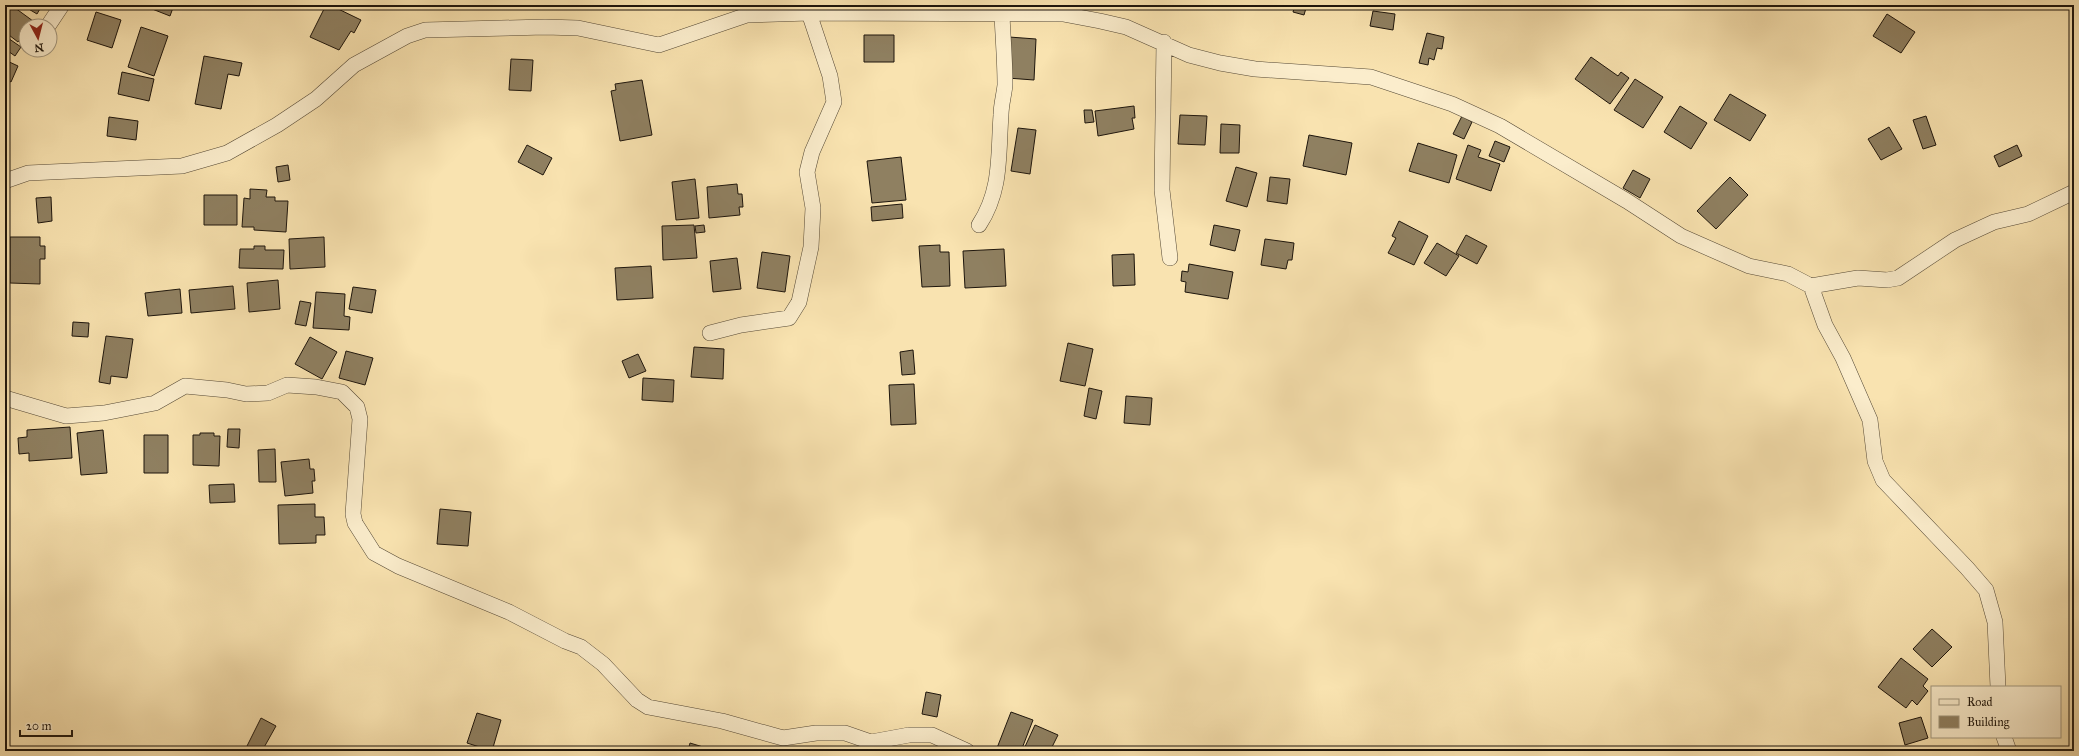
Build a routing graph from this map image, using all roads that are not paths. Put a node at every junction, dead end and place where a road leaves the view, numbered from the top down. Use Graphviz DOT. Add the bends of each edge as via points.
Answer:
graph roads {
  1 [pos="62,5"];
  2 [pos="809,13"];
  3 [pos="1002,15"];
  4 [pos="53,18"];
  5 [pos="1164,42"];
  6 [pos="5,181"];
  7 [pos="2074,192"];
  8 [pos="979,225"];
  9 [pos="1170,258"];
  10 [pos="1811,286"];
  11 [pos="710,333"];
  12 [pos="5,398"];
  13 [pos="1998,686"];
  14 [pos="2004,738"];
  15 [pos="967,751"];
  16 [pos="2009,751"];
  1 -- 4 [label="street"];
  2 -- 3 [label="street"];
  2 -- 6 [label="street" via="747,16 659,45 578,28 425,30 407,36 354,66 316,99 227,153 182,166 28,173"];
  2 -- 11 [label="street" via="830,76 834,102 812,152 807,172 813,208 811,247 799,302 789,318 741,325"];
  3 -- 5 [label="street" via="1063,14 1126,27"];
  3 -- 8 [label="street" via="1004,86 999,162 988,211"];
  5 -- 9 [label="street" via="1162,190"];
  5 -- 10 [label="street" via="1189,55 1220,63 1255,69 1371,78 1452,104 1500,126 1681,236 1749,266 1788,274"];
  7 -- 10 [label="street" via="2028,214 1994,222 1955,240 1898,278 1858,278"];
  10 -- 13 [label="street" via="1825,325 1846,364 1870,420 1875,461 1883,480 1986,590 1995,622"];
  12 -- 15 [label="street" via="66,416 104,413 155,402 185,386 246,394 268,393 287,385 342,392 357,407 360,418 353,514 355,523 374,553 398,566 509,612 581,647 603,664 637,700 648,707 784,738 816,733 845,733 871,742 908,735 932,735"];
  14 -- 16 [label="street"];
}
